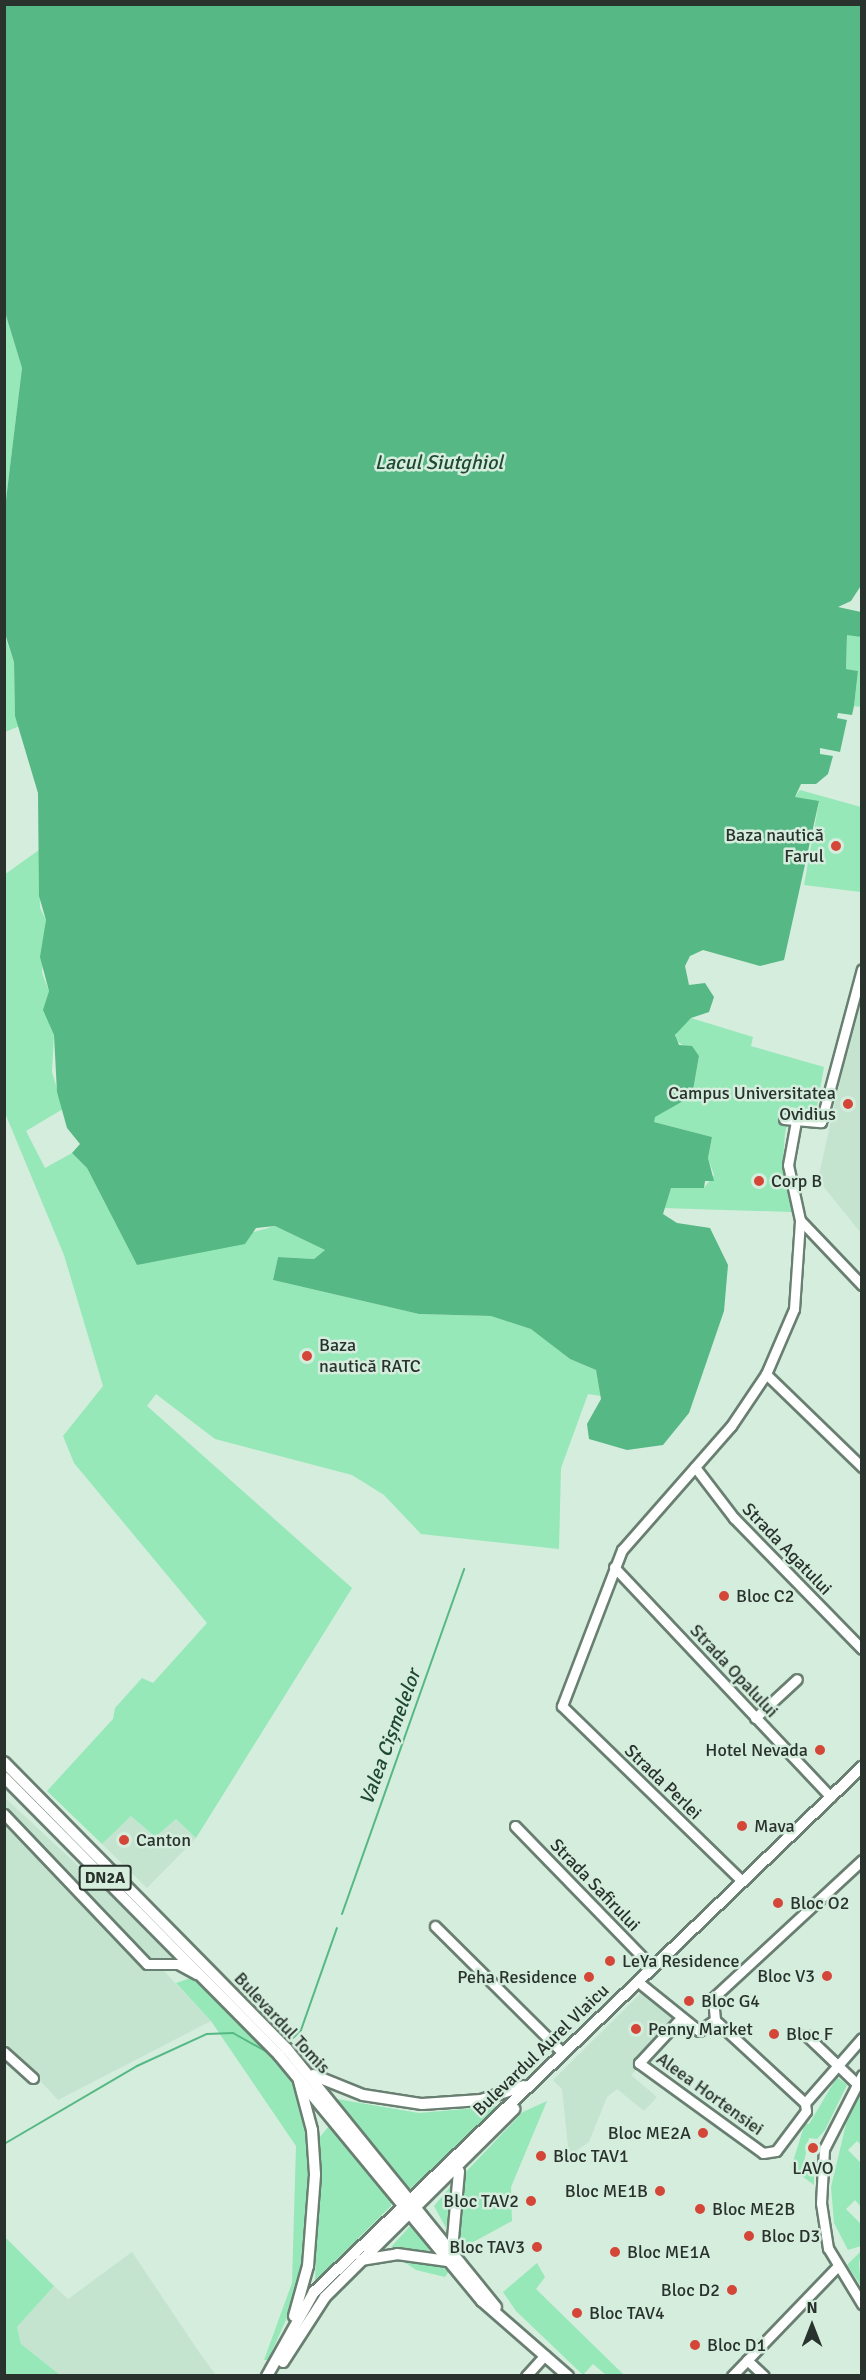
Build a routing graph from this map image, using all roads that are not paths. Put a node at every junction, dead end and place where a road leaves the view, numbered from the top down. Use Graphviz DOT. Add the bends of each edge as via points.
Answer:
graph roads {
  1 [pos="861,969"];
  2 [pos="784,1119"];
  3 [pos="796,1121"];
  4 [pos="800,1220"];
  5 [pos="861,1285"];
  6 [pos="766,1374"];
  7 [pos="695,1467"];
  8 [pos="861,1467"];
  9 [pos="614,1568"];
  10 [pos="861,1649"];
  11 [pos="797,1679"];
  12 [pos="756,1718"];
  13 [pos="4,1762"];
  14 [pos="861,1767"];
  15 [pos="861,1773"];
  16 [pos="4,1777"];
  17 [pos="831,1797"];
  18 [pos="4,1814"];
  19 [pos="515,1826"];
  20 [pos="861,1860"];
  21 [pos="742,1881"];
  22 [pos="435,1926"];
  23 [pos="651,1966"];
  24 [pos="205,1980"];
  25 [pos="642,1985"];
  26 [pos="679,2020"];
  27 [pos="715,2020"];
  28 [pos="806,2035"];
  29 [pos="861,2038"];
  30 [pos="4,2052"];
  31 [pos="563,2053"];
  32 [pos="12,2059"];
  33 [pos="836,2065"];
  34 [pos="4,2066"];
  35 [pos="300,2072"];
  36 [pos="33,2078"];
  37 [pos="859,2079"];
  38 [pos="530,2084"];
  39 [pos="805,2103"];
  40 [pos="460,2169"];
  41 [pos="412,2206"];
  42 [pos="450,2256"];
  43 [pos="360,2260"];
  44 [pos="837,2267"];
  45 [pos="861,2304"];
  46 [pos="279,2354"];
  47 [pos="545,2355"];
  48 [pos="747,2360"];
  49 [pos="267,2376"];
  50 [pos="275,2376"];
  51 [pos="526,2376"];
  52 [pos="568,2376"];
  53 [pos="732,2376"];
  54 [pos="764,2376"];
  1 -- 3 [label="street" via="821,1122"];
  2 -- 3 [label="street"];
  3 -- 4 [label="street" via="788,1165"];
  4 -- 5 [label="street"];
  4 -- 6 [label="street" via="794,1309"];
  6 -- 7 [label="street"];
  6 -- 8 [label="street"];
  7 -- 9 [label="street" via="633,1534"];
  7 -- 10 [label="street, Strada Agatului" via="734,1518"];
  9 -- 12 [label="street, Strada Opalului"];
  9 -- 21 [label="street, Strada Perlei" via="562,1706"];
  11 -- 12 [label="street"];
  12 -- 17 [label="street, Strada Opalului"];
  13 -- 35 [label="main road, Bulevardul Tomis / DN2A"];
  14 -- 17 [label="main road, Bulevardul Aurel Vlaicu"];
  15 -- 25 [label="main road, Bulevardul Aurel Vlaicu"];
  16 -- 24 [label="main road, Bulevardul Tomis / DN2A"];
  17 -- 21 [label="main road, Bulevardul Aurel Vlaicu"];
  18 -- 24 [label="street" via="147,1964 178,1964"];
  19 -- 23 [label="street, Strada Safirului"];
  20 -- 27 [label="street" via="713,1998"];
  21 -- 23 [label="main road, Bulevardul Aurel Vlaicu"];
  22 -- 31 [label="street"];
  23 -- 31 [label="main road, Bulevardul Aurel Vlaicu"];
  24 -- 35 [label="main road, Bulevardul Tomis / DN2A"];
  25 -- 26 [label="street"];
  25 -- 40 [label="main road, Bulevardul Aurel Vlaicu"];
  26 -- 27 [label="street" via="699,2031"];
  26 -- 39 [label="street, Aleea Hortensiei" via="639,2063 763,2153 776,2151 806,2111"];
  27 -- 39 [label="street"];
  28 -- 33 [label="street"];
  29 -- 33 [label="street, Aleea Hortensiei"];
  30 -- 32 [label="street"];
  31 -- 38 [label="main road, Bulevardul Aurel Vlaicu"];
  32 -- 34 [label="street"];
  32 -- 36 [label="street"];
  33 -- 37 [label="street"];
  33 -- 39 [label="street, Aleea Hortensiei"];
  35 -- 38 [label="main road" via="354,2092 422,2104 481,2100"];
  35 -- 41 [label="main road, Bulevardul Tomis / DN2A"];
  35 -- 46 [label="main road" via="314,2148 312,2241 303,2289"];
  37 -- 44 [label="street" via="824,2149 821,2203"];
  38 -- 41 [label="main road, Bulevardul Aurel Vlaicu"];
  40 -- 41 [label="main road, Bulevardul Aurel Vlaicu"];
  40 -- 42 [label="main road"];
  41 -- 42 [label="main road, Bulevardul Tomis / DN2A"];
  41 -- 43 [label="main road, Bulevardul Aurel Vlaicu"];
  41 -- 46 [label="main road, Bulevardul Aurel Vlaicu" via="314,2292"];
  42 -- 43 [label="main road" via="397,2254"];
  42 -- 47 [label="main road, Bulevardul Tomis / DN2A" via="511,2327"];
  43 -- 50 [label="main road, Bulevardul Aurel Vlaicu" via="325,2297"];
  44 -- 45 [label="street"];
  44 -- 48 [label="street"];
  46 -- 49 [label="main road, Bulevardul Aurel Vlaicu"];
  47 -- 51 [label="street"];
  47 -- 52 [label="main road, Bulevardul Tomis / DN2A"];
  48 -- 53 [label="street"];
  48 -- 54 [label="street"];
}
